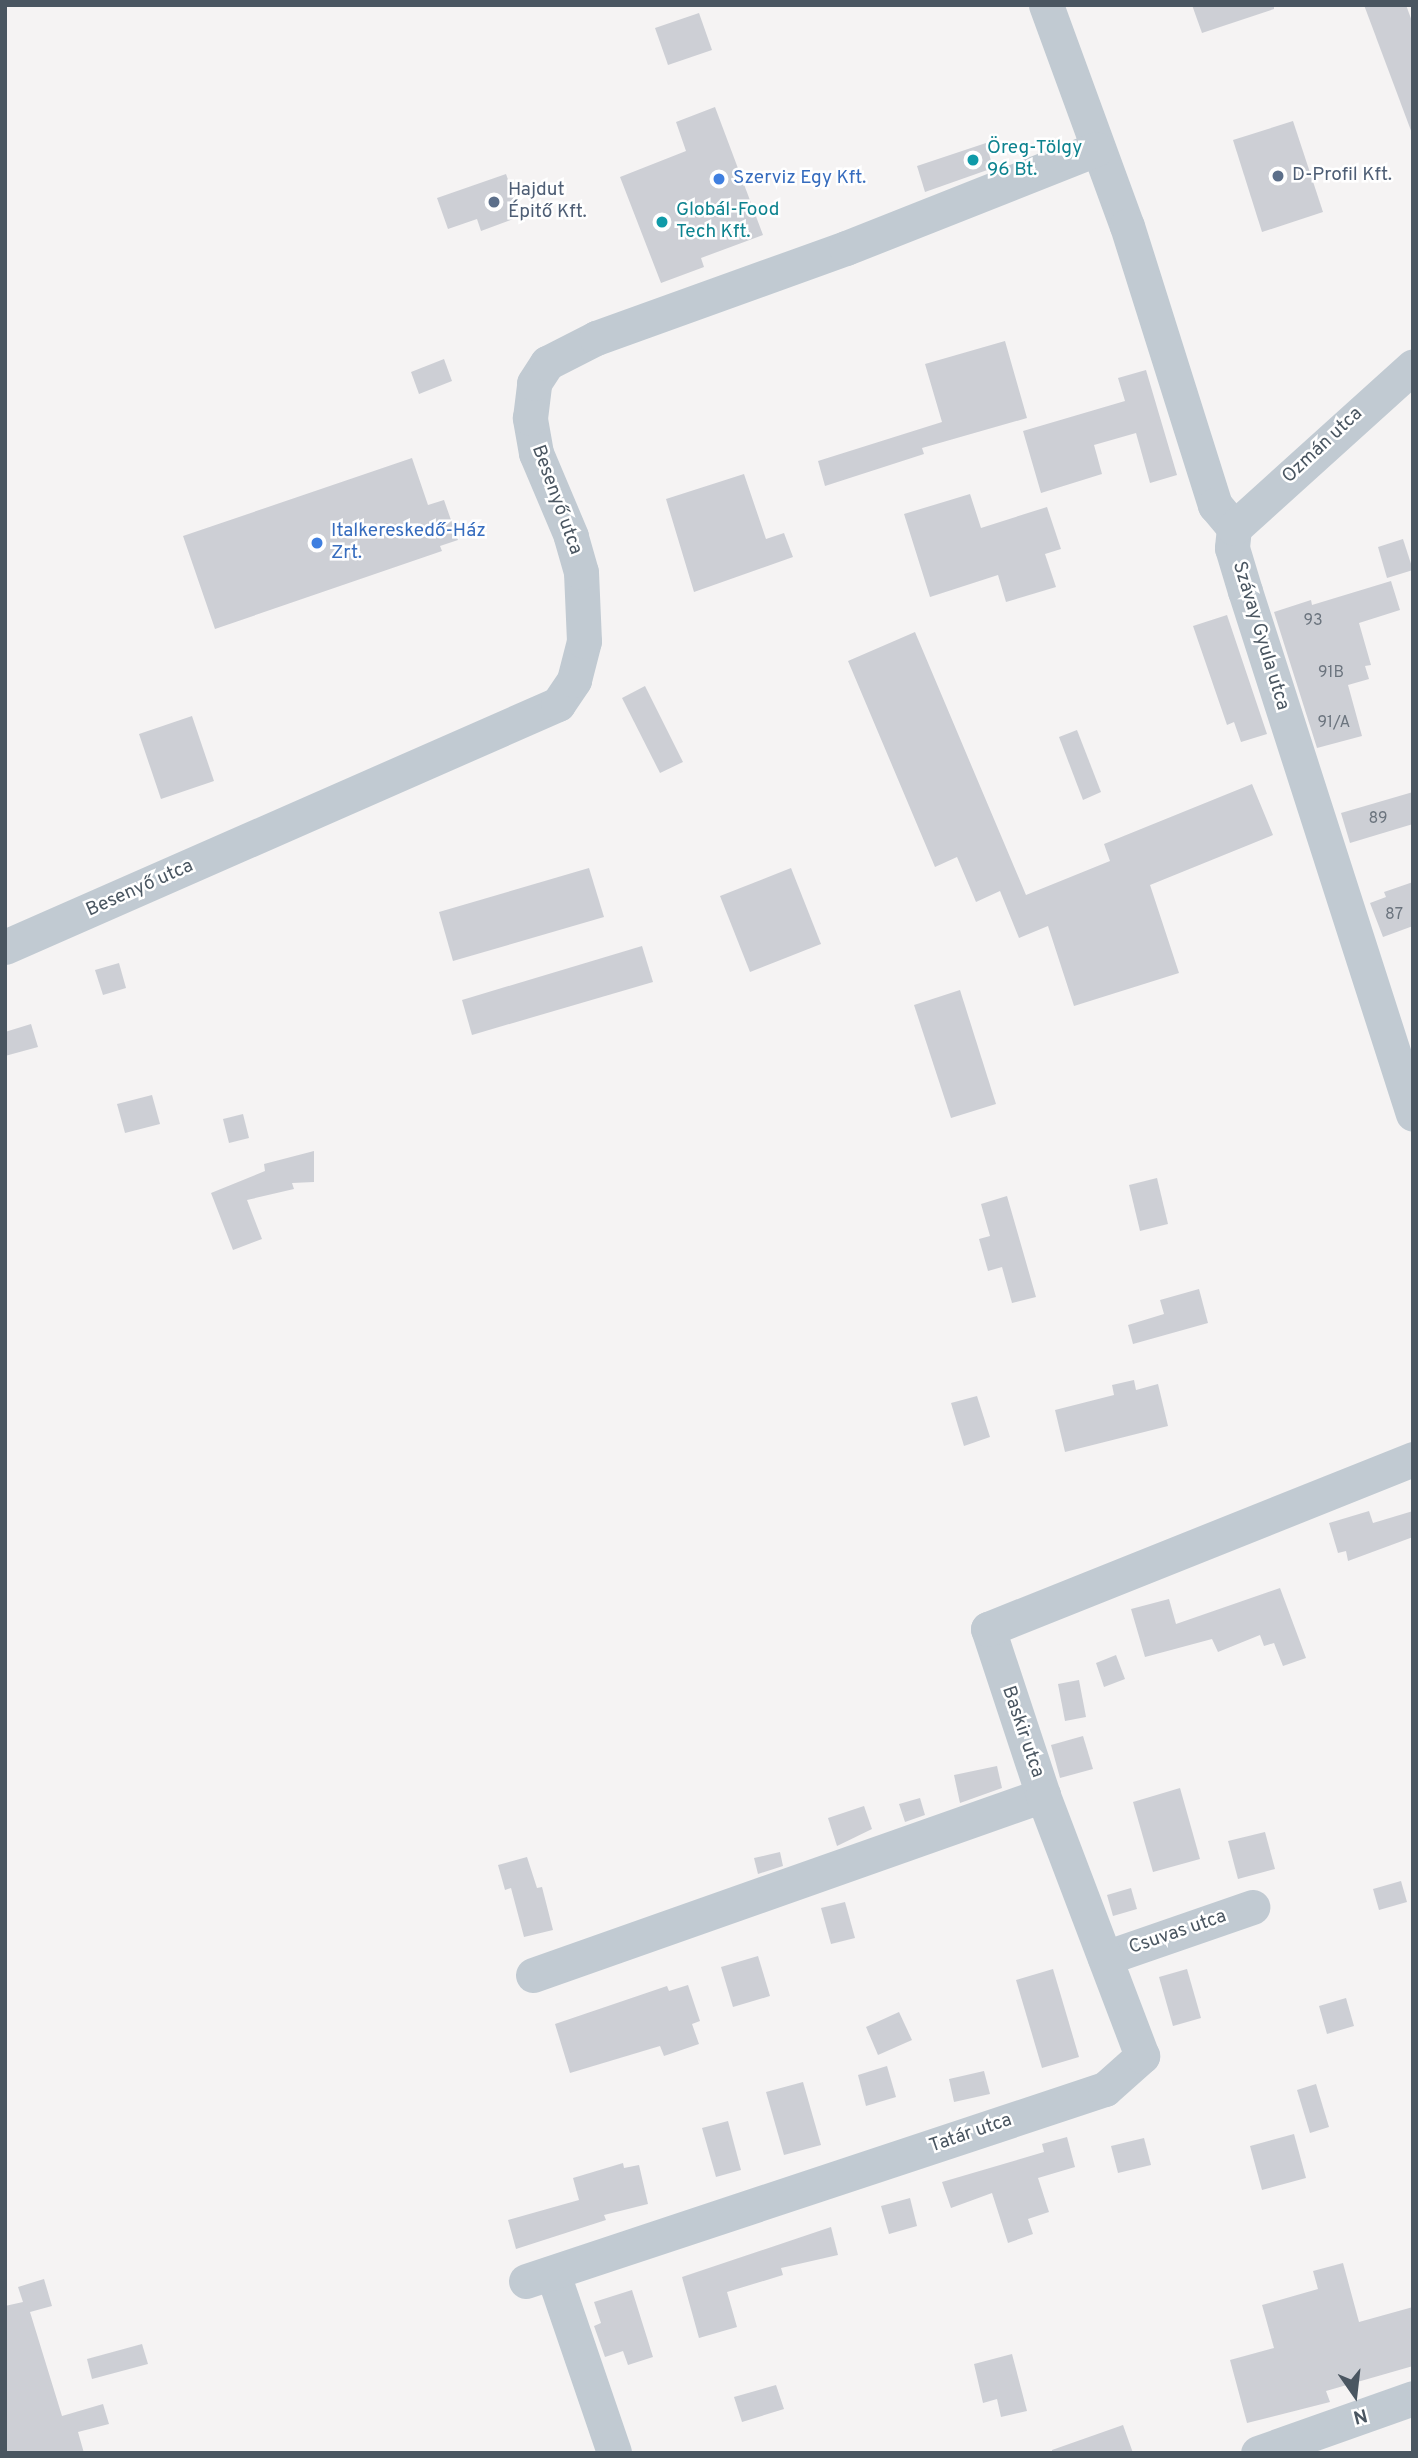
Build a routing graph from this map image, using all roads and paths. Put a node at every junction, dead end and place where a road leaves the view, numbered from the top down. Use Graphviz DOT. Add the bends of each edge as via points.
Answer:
graph roads {
  1 [pos="1046,5"];
  2 [pos="1096,149"];
  3 [pos="1413,366"];
  4 [pos="1234,528"];
  5 [pos="5,947"];
  6 [pos="1406,1072"];
  7 [pos="1413,1114"];
  8 [pos="1413,1459"];
  9 [pos="1043,1795"];
  10 [pos="1252,1907"];
  11 [pos="1105,1958"];
  12 [pos="533,1975"];
  13 [pos="1413,2398"];
  14 [pos="614,2452"];
  15 [pos="1258,2453"];
  1 -- 2 [label="street"];
  2 -- 4 [label="street" via="1126,226 1215,505"];
  2 -- 5 [label="street, Besenyő utca" via="596,338 547,363 534,383 530,418 536,453 581,572 584,641 574,680 558,704"];
  3 -- 4 [label="street, Ozmán utca"];
  4 -- 6 [label="street, Szávay Gyula utca" via="1232,548 1245,592"];
  6 -- 7 [label="street, Szávay Gyula utca"];
  8 -- 9 [label="street, Baskir utca" via="988,1629"];
  9 -- 11 [label="street, Tatár utca"];
  9 -- 12 [label="street, Baskir utca"];
  10 -- 11 [label="street, Csuvas utca"];
  11 -- 14 [label="street, Tatár utca" via="1142,2056 1105,2089 539,2278"];
  13 -- 15 [label="street"];
}
